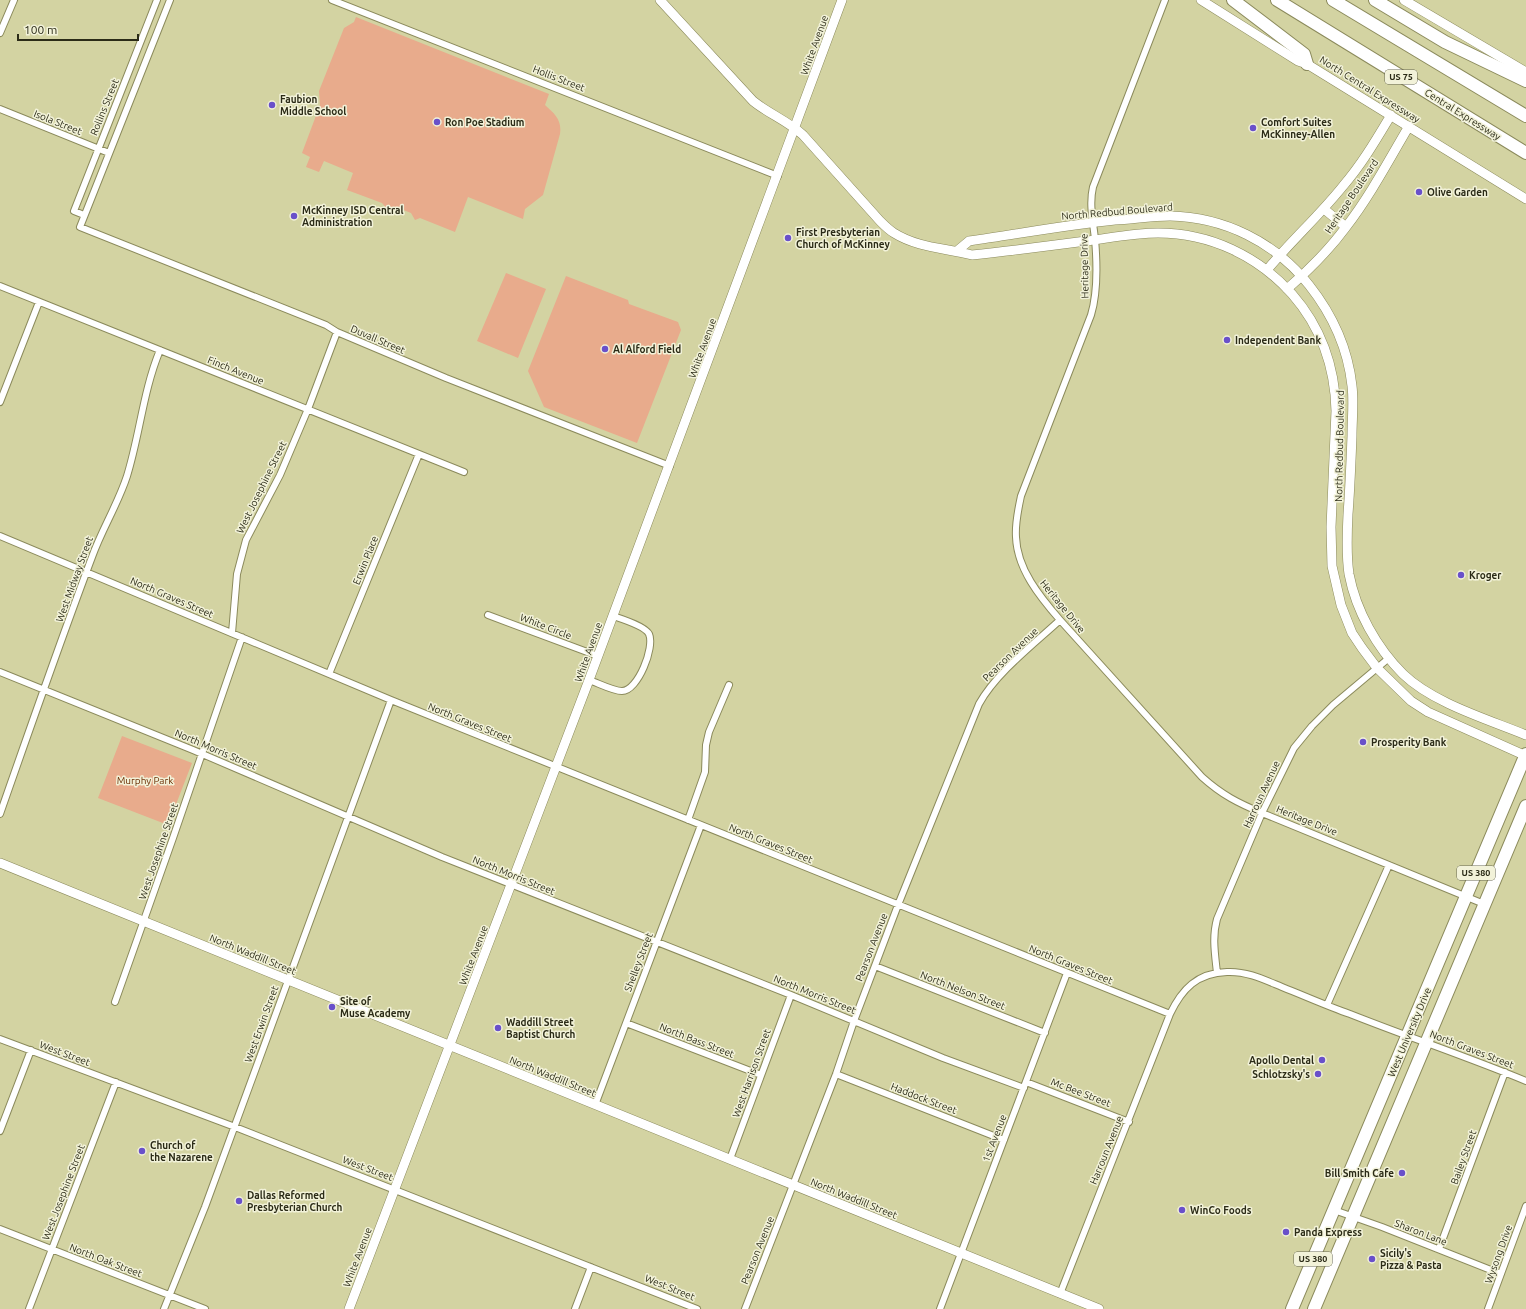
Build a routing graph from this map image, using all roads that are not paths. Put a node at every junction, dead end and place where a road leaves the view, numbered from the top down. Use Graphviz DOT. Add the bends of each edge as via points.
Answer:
graph roads {
  1 [pos="14,0"];
  2 [pos="157,0"];
  3 [pos="170,0"];
  4 [pos="332,0"];
  5 [pos="660,0"];
  6 [pos="842,0"];
  7 [pos="1165,0"];
  8 [pos="1201,0"];
  9 [pos="1233,0"];
  10 [pos="1277,0"];
  11 [pos="1333,0"];
  12 [pos="1376,0"];
  13 [pos="1404,0"];
  14 [pos="0,33"];
  15 [pos="1307,64"];
  16 [pos="1526,72"];
  17 [pos="1526,81"];
  18 [pos="0,110"];
  19 [pos="1391,115"];
  20 [pos="1526,116"];
  21 [pos="1409,126"];
  22 [pos="796,128"];
  23 [pos="98,149"];
  24 [pos="109,153"];
  25 [pos="1526,153"];
  26 [pos="778,176"];
  27 [pos="1526,199"];
  28 [pos="1324,209"];
  29 [pos="84,215"];
  30 [pos="1093,222"];
  31 [pos="1346,227"];
  32 [pos="1095,240"];
  33 [pos="958,251"];
  34 [pos="1280,255"];
  35 [pos="1267,270"];
  36 [pos="1302,276"];
  37 [pos="0,286"];
  38 [pos="1287,289"];
  39 [pos="39,302"];
  40 [pos="337,332"];
  41 [pos="160,350"];
  42 [pos="0,402"];
  43 [pos="308,409"];
  44 [pos="419,454"];
  45 [pos="670,466"];
  46 [pos="464,472"];
  47 [pos="0,536"];
  48 [pos="87,572"];
  49 [pos="488,615"];
  50 [pos="613,616"];
  51 [pos="1060,620"];
  52 [pos="232,633"];
  53 [pos="242,637"];
  54 [pos="598,656"];
  55 [pos="1389,658"];
  56 [pos="1377,668"];
  57 [pos="0,672"];
  58 [pos="329,674"];
  59 [pos="589,680"];
  60 [pos="729,685"];
  61 [pos="44,690"];
  62 [pos="391,700"];
  63 [pos="1526,735"];
  64 [pos="202,754"];
  65 [pos="1526,756"];
  66 [pos="556,767"];
  67 [pos="1526,806"];
  68 [pos="1262,813"];
  69 [pos="0,814"];
  70 [pos="348,817"];
  71 [pos="688,820"];
  72 [pos="701,825"];
  73 [pos="0,863"];
  74 [pos="1389,865"];
  75 [pos="511,885"];
  76 [pos="1467,896"];
  77 [pos="1484,904"];
  78 [pos="898,905"];
  79 [pos="144,922"];
  80 [pos="656,942"];
  81 [pos="875,966"];
  82 [pos="1067,973"];
  83 [pos="1217,973"];
  84 [pos="288,980"];
  85 [pos="791,995"];
  86 [pos="115,1002"];
  87 [pos="1327,1005"];
  88 [pos="1170,1014"];
  89 [pos="854,1021"];
  90 [pos="626,1023"];
  91 [pos="1045,1033"];
  92 [pos="1407,1035"];
  93 [pos="0,1039"];
  94 [pos="1426,1042"];
  95 [pos="450,1046"];
  96 [pos="31,1050"];
  97 [pos="1505,1072"];
  98 [pos="836,1074"];
  99 [pos="761,1075"];
  100 [pos="1526,1081"];
  101 [pos="116,1082"];
  102 [pos="1025,1085"];
  103 [pos="595,1105"];
  104 [pos="1129,1122"];
  105 [pos="234,1127"];
  106 [pos="0,1131"];
  107 [pos="1004,1140"];
  108 [pos="730,1159"];
  109 [pos="794,1186"];
  110 [pos="395,1189"];
  111 [pos="1526,1206"];
  112 [pos="1334,1210"];
  113 [pos="1353,1217"];
  114 [pos="0,1229"];
  115 [pos="1439,1249"];
  116 [pos="52,1250"];
  117 [pos="962,1253"];
  118 [pos="591,1267"];
  119 [pos="1501,1274"];
  120 [pos="170,1294"];
  121 [pos="1060,1294"];
  122 [pos="29,1309"];
  123 [pos="164,1309"];
  124 [pos="204,1309"];
  125 [pos="349,1309"];
  126 [pos="575,1309"];
  127 [pos="697,1309"];
  128 [pos="745,1309"];
  129 [pos="940,1309"];
  130 [pos="1099,1309"];
  131 [pos="1292,1309"];
  132 [pos="1314,1309"];
  133 [pos="1488,1309"];
  1 -- 14 [label="street"];
  2 -- 23 [label="street, Rollins Street"];
  3 -- 24 [label="street"];
  4 -- 26 [label="street, Hollis Street"];
  5 -- 22 [label="street, North Redbud Boulevard" via="753,101"];
  6 -- 22 [label="street, White Avenue"];
  7 -- 30 [label="street, Heritage Drive" via="1093,187"];
  8 -- 15 [label="street, North Central Expressway" via="1298,61"];
  9 -- 15 [label="highway" via="1304,54"];
  10 -- 25 [label="highway, Central Expressway / US 75"];
  11 -- 20 [label="highway"];
  12 -- 17 [label="highway" via="1445,42"];
  13 -- 16 [label="street"];
  15 -- 19 [label="street, North Central Expressway"];
  18 -- 23 [label="street, Isola Street"];
  19 -- 21 [label="street, North Central Expressway"];
  19 -- 28 [label="street, Heritage Boulevard" via="1362,163"];
  21 -- 27 [label="street, North Central Expressway"];
  21 -- 31 [label="street, Heritage Boulevard"];
  22 -- 26 [label="street, White Avenue"];
  22 -- 33 [label="street, North Redbud Boulevard" via="880,221 894,233 927,246"];
  23 -- 24 [label="street, Isola Street"];
  23 -- 29 [label="street, Rollins Street" via="74,211"];
  24 -- 29 [label="street"];
  26 -- 45 [label="street, White Avenue"];
  28 -- 31 [label="street"];
  28 -- 34 [label="street, Heritage Boulevard"];
  29 -- 40 [label="street, Duvall Street" via="80,227 326,325"];
  30 -- 32 [label="street, Heritage Drive"];
  30 -- 33 [label="street, North Redbud Boulevard" via="969,241"];
  30 -- 34 [label="street, North Redbud Boulevard" via="1168,216 1205,220 1245,233"];
  31 -- 36 [label="street, Heritage Boulevard" via="1330,248"];
  32 -- 33 [label="street, North Redbud Boulevard" via="972,255"];
  32 -- 35 [label="street, North Redbud Boulevard" via="1158,233 1192,236 1223,245"];
  32 -- 51 [label="street, Heritage Drive" via="1096,290 1093,310 1021,496 1017,514 1016,541 1024,570"];
  34 -- 35 [label="street, Heritage Boulevard"];
  34 -- 36 [label="street, North Redbud Boulevard"];
  35 -- 38 [label="street, North Redbud Boulevard"];
  36 -- 38 [label="street, Heritage Boulevard"];
  36 -- 55 [label="street, North Redbud Boulevard" via="1322,304 1340,337 1349,371 1353,405 1348,527 1349,570 1365,621"];
  37 -- 39 [label="street, Finch Avenue"];
  38 -- 56 [label="street, North Redbud Boulevard" via="1313,323 1332,371 1336,394 1332,570 1346,619"];
  39 -- 41 [label="street, Finch Avenue"];
  39 -- 42 [label="street"];
  40 -- 43 [label="street, West Josephine Street"];
  40 -- 45 [label="street, Duvall Street"];
  41 -- 43 [label="street, Finch Avenue"];
  41 -- 48 [label="street, West Midway Street" via="145,396 127,476"];
  43 -- 44 [label="street, Finch Avenue"];
  43 -- 52 [label="street, West Josephine Street" via="280,476 246,540 237,574"];
  44 -- 46 [label="street, Finch Avenue"];
  44 -- 58 [label="street, Erwin Place"];
  45 -- 50 [label="street, White Avenue"];
  47 -- 48 [label="street, North Graves Street"];
  48 -- 52 [label="street, North Graves Street"];
  48 -- 61 [label="street, West Midway Street"];
  49 -- 54 [label="street, White Circle"];
  50 -- 54 [label="street, White Avenue"];
  50 -- 59 [label="street" via="644,629 649,634 648,657 642,672 629,689 622,691"];
  51 -- 68 [label="street, Heritage Drive" via="1202,777 1231,799"];
  51 -- 78 [label="street, Pearson Avenue" via="999,676 985,693 970,723"];
  52 -- 53 [label="street, North Graves Street"];
  53 -- 58 [label="street, North Graves Street"];
  53 -- 64 [label="street, West Josephine Street"];
  54 -- 59 [label="street, White Avenue"];
  55 -- 56 [label="street, Harroun Avenue"];
  55 -- 63 [label="street, North Redbud Boulevard" via="1402,673 1429,694"];
  56 -- 65 [label="street, North Redbud Boulevard" via="1411,701 1428,712"];
  56 -- 68 [label="street, Harroun Avenue" via="1333,705 1294,748"];
  57 -- 61 [label="street, North Morris Street"];
  58 -- 62 [label="street, North Graves Street"];
  59 -- 66 [label="street, White Avenue"];
  60 -- 71 [label="street" via="709,732 705,772"];
  61 -- 64 [label="street, North Morris Street"];
  61 -- 69 [label="street, West Midway Street"];
  62 -- 66 [label="street, North Graves Street"];
  62 -- 70 [label="street, West Erwin Street"];
  64 -- 70 [label="street, North Morris Street"];
  64 -- 79 [label="street, West Josephine Street"];
  65 -- 76 [label="highway, West University Drive / US 380"];
  66 -- 71 [label="street, North Graves Street"];
  66 -- 75 [label="street, White Avenue"];
  67 -- 77 [label="highway, West University Drive / US 380"];
  68 -- 74 [label="street, Heritage Drive"];
  68 -- 83 [label="street, Harroun Avenue" via="1217,919 1214,941"];
  70 -- 75 [label="street, North Morris Street"];
  70 -- 84 [label="street, West Erwin Street"];
  71 -- 72 [label="street, North Graves Street"];
  72 -- 78 [label="street, North Graves Street"];
  72 -- 80 [label="street, Shelley Street"];
  73 -- 79 [label="street, North Waddill Street"];
  74 -- 76 [label="street, Heritage Drive"];
  74 -- 87 [label="street"];
  75 -- 80 [label="street, North Morris Street"];
  75 -- 95 [label="street, White Avenue"];
  76 -- 77 [label="street, Heritage Drive"];
  76 -- 92 [label="highway, West University Drive / US 380"];
  77 -- 94 [label="highway, West University Drive / US 380"];
  78 -- 81 [label="street, Pearson Avenue"];
  78 -- 82 [label="street, North Graves Street"];
  79 -- 84 [label="street, North Waddill Street"];
  79 -- 86 [label="street, West Josephine Street"];
  80 -- 85 [label="street, North Morris Street"];
  80 -- 90 [label="street, Shelley Street"];
  81 -- 89 [label="street, Pearson Avenue"];
  81 -- 91 [label="street, North Nelson Street"];
  82 -- 88 [label="street, North Graves Street"];
  82 -- 91 [label="street, 1st Avenue"];
  83 -- 87 [label="street, North Graves Street" via="1237,972 1257,977"];
  83 -- 88 [label="street, North Graves Street" via="1192,984 1181,995"];
  84 -- 95 [label="street, North Waddill Street"];
  84 -- 105 [label="street, West Erwin Street"];
  85 -- 89 [label="street, North Morris Street"];
  85 -- 99 [label="street, West Harrison Street"];
  87 -- 92 [label="street, North Graves Street"];
  88 -- 104 [label="street, Harroun Avenue"];
  89 -- 98 [label="street, Pearson Avenue"];
  89 -- 102 [label="street, North Morris Street" via="943,1058"];
  90 -- 99 [label="street, North Bass Street"];
  90 -- 103 [label="street, Shelley Street"];
  91 -- 102 [label="street, 1st Avenue"];
  92 -- 94 [label="street, North Graves Street"];
  92 -- 112 [label="highway, West University Drive / US 380"];
  93 -- 96 [label="street, West Street"];
  94 -- 97 [label="street, North Graves Street"];
  94 -- 113 [label="highway, West University Drive / US 380"];
  95 -- 103 [label="street, North Waddill Street"];
  95 -- 110 [label="street, White Avenue"];
  96 -- 101 [label="street, West Street"];
  96 -- 106 [label="street, West Street"];
  97 -- 100 [label="street, North Graves Street"];
  97 -- 115 [label="street, Bailey Street"];
  98 -- 107 [label="street, Haddock Street"];
  98 -- 109 [label="street, Pearson Avenue"];
  99 -- 108 [label="street, West Harrison Street"];
  101 -- 105 [label="street, West Street"];
  101 -- 116 [label="street, West Josephine Street"];
  102 -- 104 [label="street, Mc Bee Street"];
  102 -- 107 [label="street, 1st Avenue"];
  103 -- 108 [label="street, North Waddill Street"];
  104 -- 121 [label="street, Harroun Avenue"];
  105 -- 110 [label="street, West Street"];
  105 -- 120 [label="street, West Erwin Street"];
  107 -- 117 [label="street, 1st Avenue"];
  108 -- 109 [label="street, North Waddill Street"];
  109 -- 117 [label="street, North Waddill Street"];
  109 -- 128 [label="street, Pearson Avenue"];
  110 -- 118 [label="street, West Street"];
  110 -- 125 [label="street, White Avenue"];
  111 -- 119 [label="street, Wysong Drive"];
  112 -- 113 [label="street, Sharon Lane"];
  112 -- 131 [label="highway, West University Drive / US 380"];
  113 -- 115 [label="street, Sharon Lane"];
  113 -- 132 [label="highway, West University Drive / US 380"];
  114 -- 116 [label="street, North Oak Street"];
  115 -- 119 [label="street, Sharon Lane"];
  116 -- 120 [label="street, North Oak Street"];
  116 -- 122 [label="street, West Josephine Street"];
  117 -- 121 [label="street, North Waddill Street"];
  117 -- 129 [label="street, 1st Avenue"];
  118 -- 126 [label="street"];
  118 -- 127 [label="street, West Street"];
  119 -- 133 [label="street, Wysong Drive"];
  120 -- 123 [label="street, West Erwin Street"];
  120 -- 124 [label="street, North Oak Street"];
  121 -- 130 [label="street, North Waddill Street"];
}
